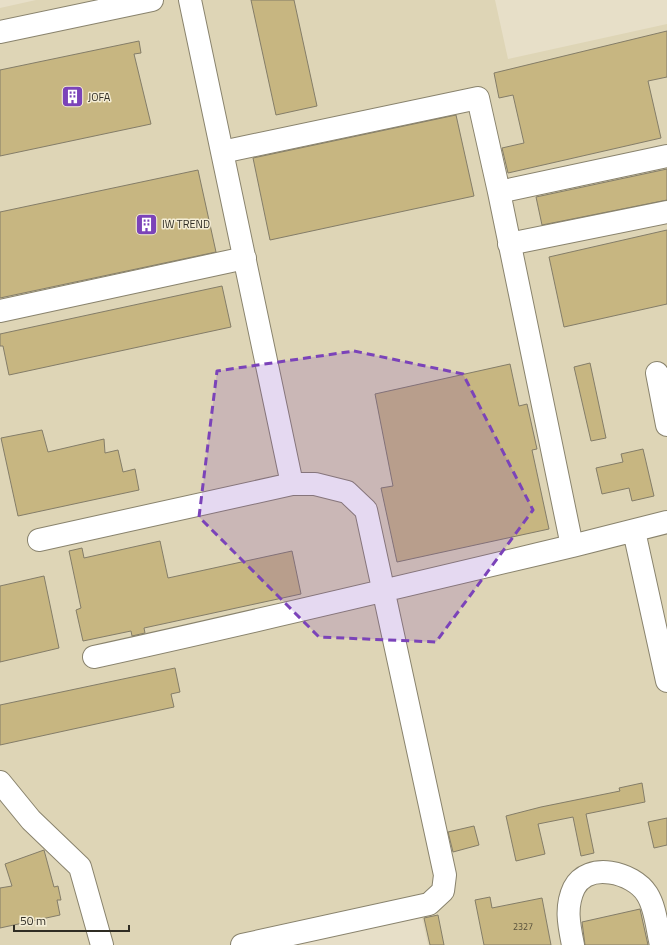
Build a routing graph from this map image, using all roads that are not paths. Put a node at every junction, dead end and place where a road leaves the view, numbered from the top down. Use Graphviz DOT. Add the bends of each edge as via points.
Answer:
graph roads {
  1 [pos="152,0"];
  2 [pos="190,0"];
  3 [pos="0,32"];
  4 [pos="222,152"];
  5 [pos="667,156"];
  6 [pos="499,192"];
  7 [pos="667,212"];
  8 [pos="509,244"];
  9 [pos="245,258"];
  10 [pos="0,311"];
  11 [pos="657,373"];
  12 [pos="667,425"];
  13 [pos="292,484"];
  14 [pos="667,522"];
  15 [pos="634,531"];
  16 [pos="40,540"];
  17 [pos="572,546"];
  18 [pos="385,591"];
  19 [pos="94,658"];
  20 [pos="667,680"];
  21 [pos="2,786"];
  22 [pos="102,945"];
  23 [pos="242,945"];
  24 [pos="573,945"];
  25 [pos="661,945"];
  1 -- 3 [label="lane"];
  2 -- 4 [label="lane"];
  4 -- 6 [label="lane" via="478,98"];
  4 -- 9 [label="lane"];
  5 -- 6 [label="lane"];
  6 -- 8 [label="lane"];
  7 -- 8 [label="lane"];
  8 -- 17 [label="lane"];
  9 -- 10 [label="lane"];
  9 -- 13 [label="lane"];
  11 -- 12 [label="lane"];
  13 -- 16 [label="lane"];
  13 -- 18 [label="lane" via="315,484 347,492 366,510"];
  14 -- 15 [label="lane"];
  15 -- 17 [label="lane"];
  15 -- 20 [label="lane"];
  17 -- 18 [label="lane"];
  18 -- 19 [label="lane"];
  18 -- 23 [label="lane" via="445,875 443,891 429,904"];
  21 -- 22 [label="lane" via="31,820 80,867"];
  24 -- 25 [label="lane" via="568,919 569,902 575,886 586,876 608,871 623,874 637,882 647,894"];
}
